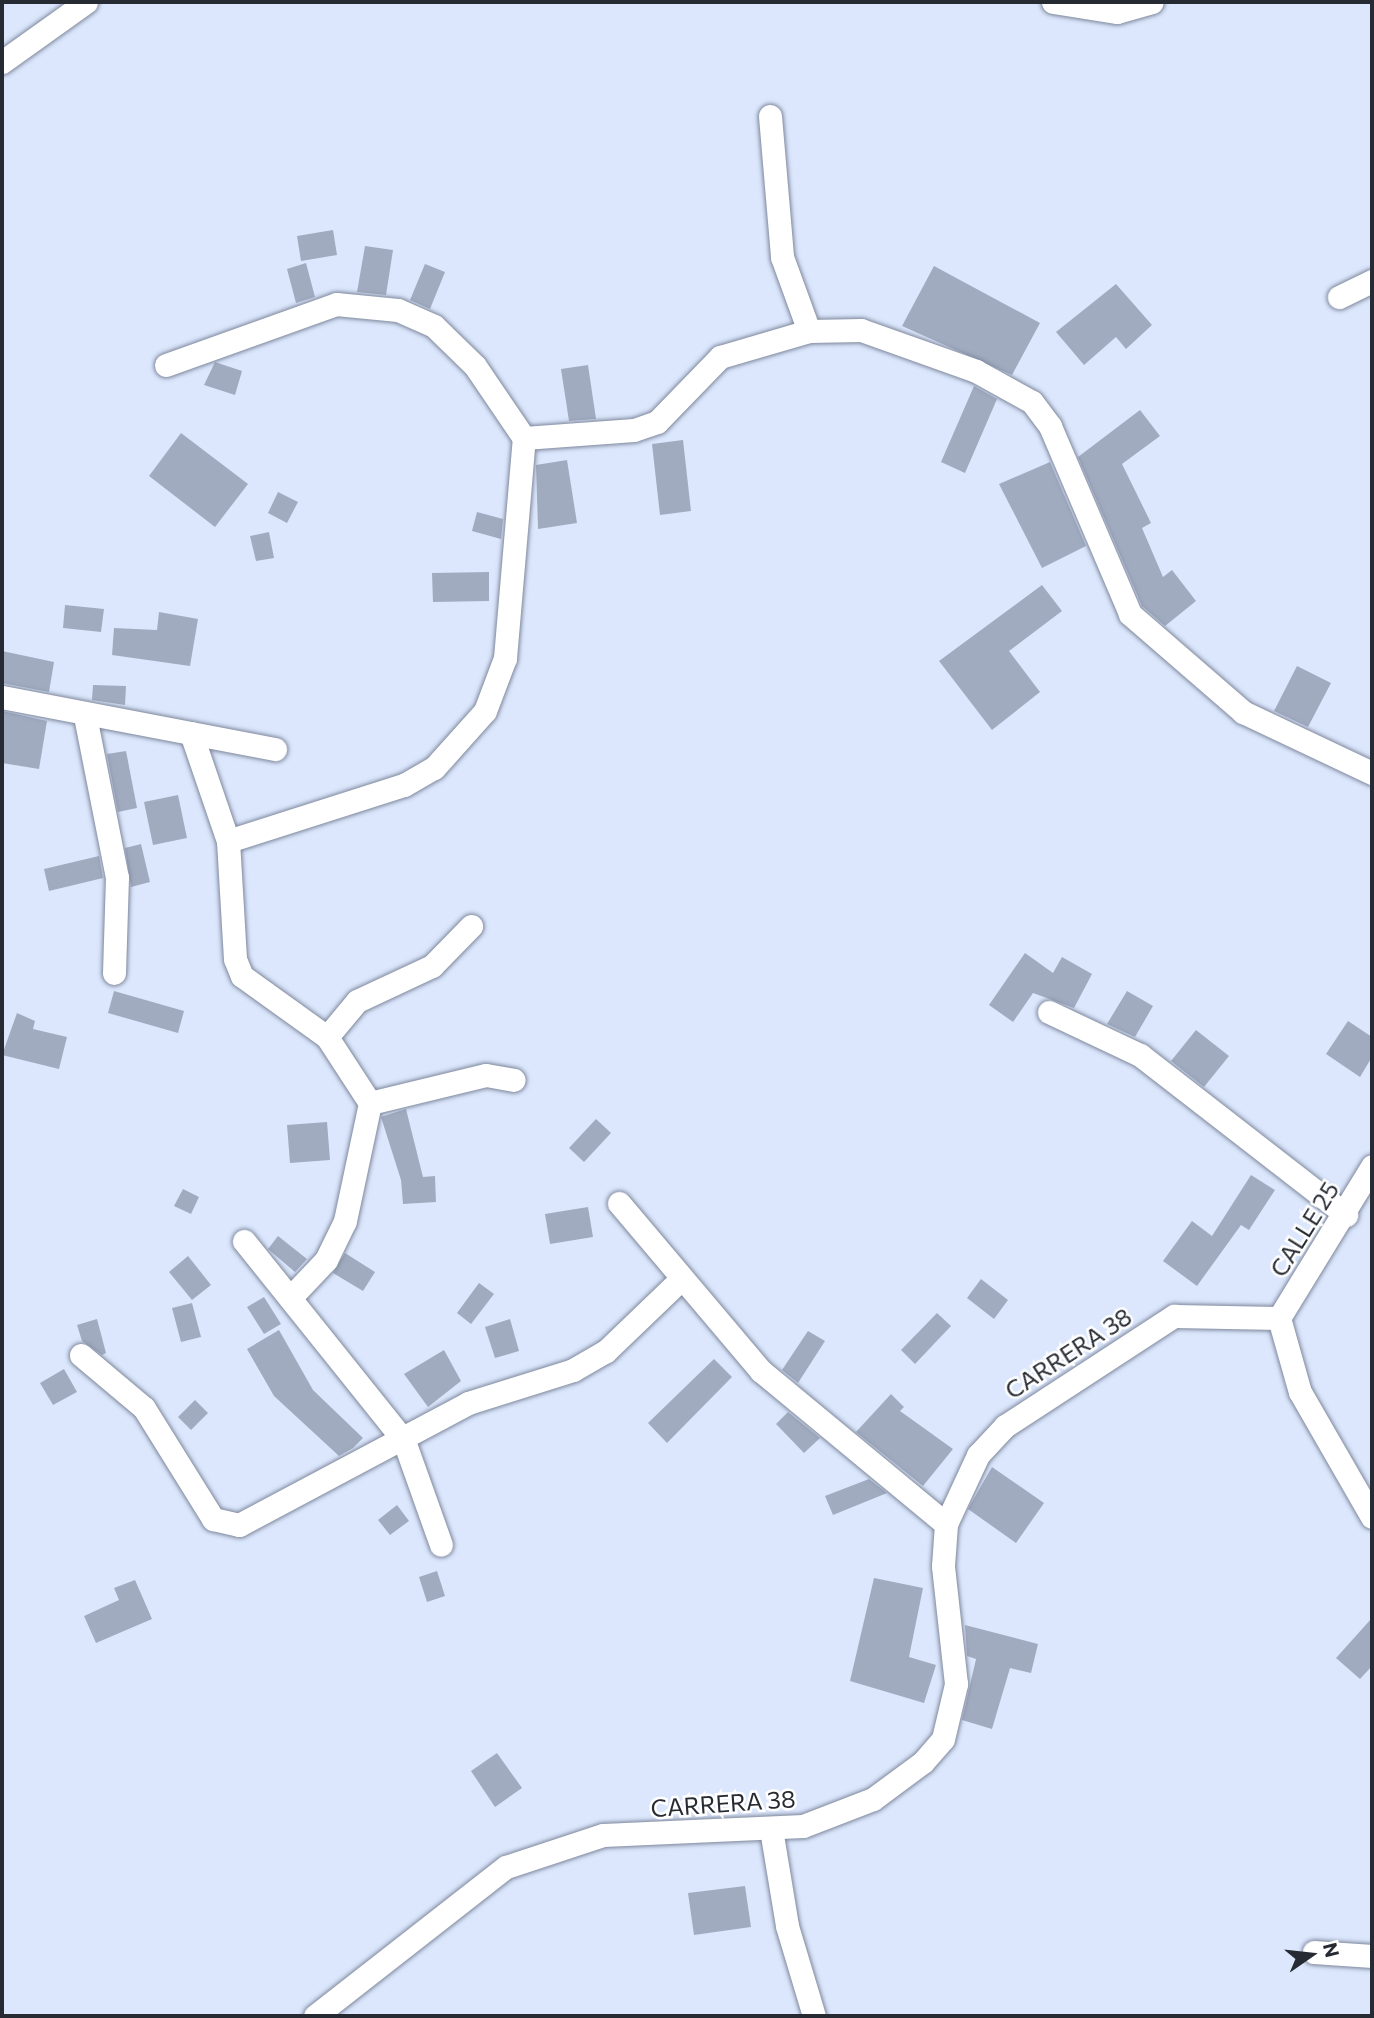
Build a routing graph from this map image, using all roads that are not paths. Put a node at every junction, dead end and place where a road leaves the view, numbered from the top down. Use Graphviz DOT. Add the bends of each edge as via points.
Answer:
graph roads {
  1 [pos="86,2"];
  2 [pos="1054,2"];
  3 [pos="1152,2"];
  4 [pos="2,62"];
  5 [pos="770,116"];
  6 [pos="1372,282"];
  7 [pos="1339,298"];
  8 [pos="809,331"];
  9 [pos="166,365"];
  10 [pos="524,438"];
  11 [pos="2,696"];
  12 [pos="85,716"];
  13 [pos="191,733"];
  14 [pos="275,749"];
  15 [pos="1372,773"];
  16 [pos="228,841"];
  17 [pos="471,926"];
  18 [pos="114,974"];
  19 [pos="1049,1012"];
  20 [pos="327,1037"];
  21 [pos="514,1080"];
  22 [pos="370,1103"];
  23 [pos="1372,1166"];
  24 [pos="619,1203"];
  25 [pos="1346,1215"];
  26 [pos="244,1241"];
  27 [pos="681,1279"];
  28 [pos="290,1298"];
  29 [pos="1279,1318"];
  30 [pos="81,1355"];
  31 [pos="404,1441"];
  32 [pos="1372,1517"];
  33 [pos="946,1524"];
  34 [pos="441,1545"];
  35 [pos="771,1829"];
  36 [pos="1314,1952"];
  37 [pos="1372,1956"];
  38 [pos="315,2016"];
  39 [pos="814,2016"];
  1 -- 4 [label="street"];
  2 -- 3 [label="street" via="1117,12"];
  5 -- 8 [label="street" via="782,257"];
  6 -- 7 [label="street"];
  8 -- 10 [label="street" via="720,357 657,422 634,430"];
  8 -- 15 [label="street" via="861,330 976,371 1032,402 1050,426 1130,614 1243,712"];
  9 -- 10 [label="street" via="336,304 398,310 434,326 475,366"];
  10 -- 16 [label="street" via="505,658 485,711 434,768 404,785"];
  11 -- 12 [label="street"];
  12 -- 13 [label="street"];
  12 -- 18 [label="street" via="117,877"];
  13 -- 14 [label="street"];
  13 -- 16 [label="street"];
  16 -- 20 [label="street" via="235,959 242,976"];
  17 -- 20 [label="street" via="432,967 357,1001"];
  19 -- 25 [label="street" via="1140,1055"];
  20 -- 22 [label="street"];
  21 -- 22 [label="street" via="486,1074"];
  22 -- 28 [label="street" via="345,1221 326,1260"];
  23 -- 25 [label="street, CALLE 25"];
  24 -- 27 [label="street"];
  25 -- 29 [label="street, CALLE 25"];
  26 -- 28 [label="street"];
  27 -- 31 [label="street" via="606,1351 573,1370 468,1403"];
  27 -- 33 [label="street" via="761,1371"];
  28 -- 31 [label="street"];
  29 -- 32 [label="street" via="1300,1392"];
  29 -- 33 [label="street, CARRERA 38" via="1174,1316 1005,1426 978,1455"];
  30 -- 31 [label="street" via="144,1408 213,1519 227,1525 239,1525"];
  31 -- 34 [label="street"];
  33 -- 35 [label="street, CARRERA 38" via="943,1566 956,1684 943,1739 923,1762 873,1799 803,1826"];
  35 -- 38 [label="street, CARRERA 38" via="603,1836 506,1867"];
  35 -- 39 [label="street" via="786,1926"];
  36 -- 37 [label="street"];
}
